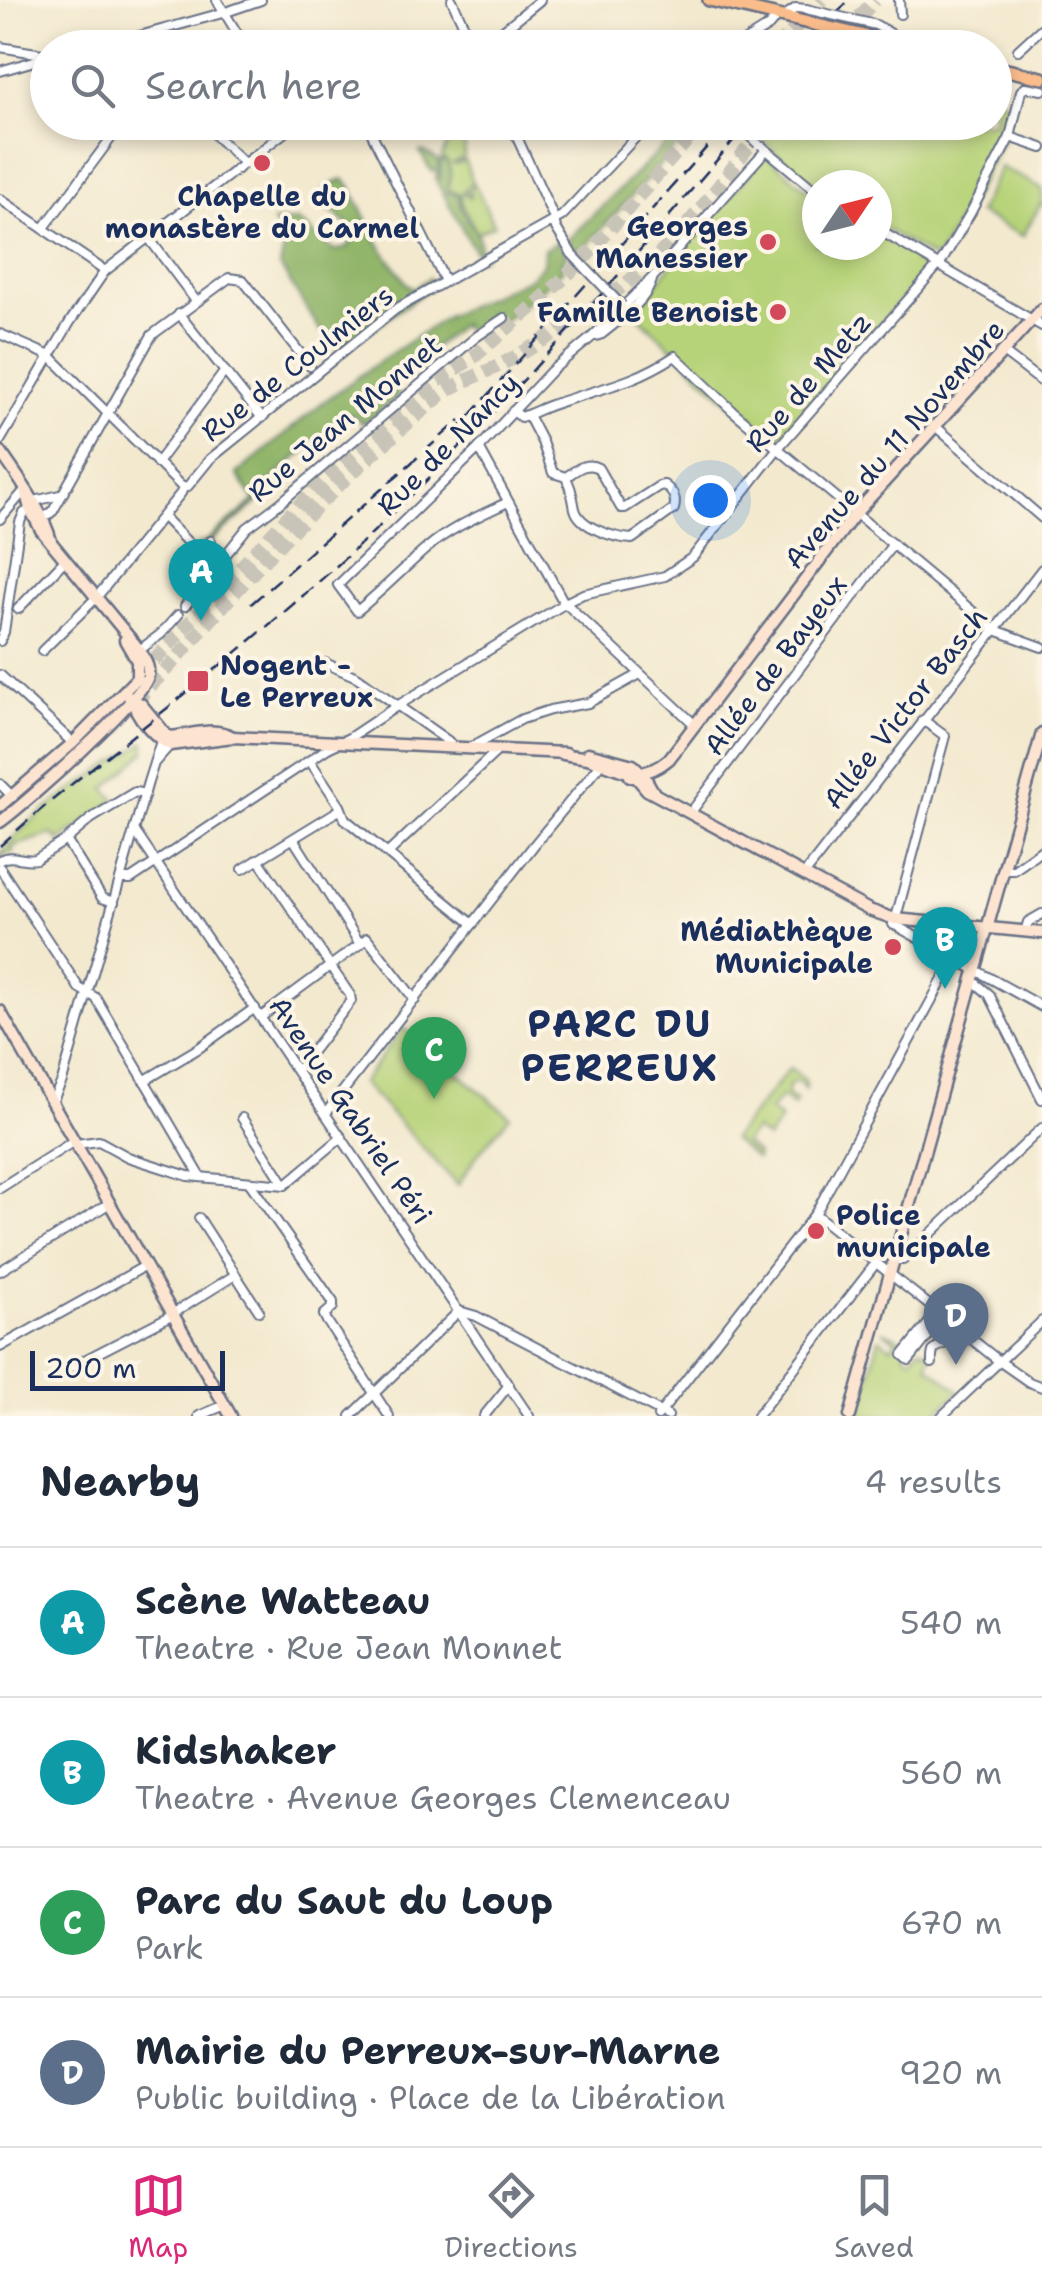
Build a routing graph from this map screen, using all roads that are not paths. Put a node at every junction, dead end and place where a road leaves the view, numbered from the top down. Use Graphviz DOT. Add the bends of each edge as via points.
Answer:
graph roads {
  1 [pos="216,0"];
  2 [pos="261,0"];
  3 [pos="452,0"];
  4 [pos="540,0"];
  5 [pos="709,0"];
  6 [pos="899,0"];
  7 [pos="751,5"];
  8 [pos="226,12"];
  9 [pos="900,14"];
  10 [pos="780,17"];
  11 [pos="1042,28"];
  12 [pos="161,30"];
  13 [pos="236,30"];
  14 [pos="468,30"];
  15 [pos="501,30"];
  16 [pos="763,30"];
  17 [pos="840,30"];
  18 [pos="884,30"];
  19 [pos="0,47"];
  20 [pos="1018,50"];
  21 [pos="30,53"];
  22 [pos="30,61"];
  23 [pos="0,70"];
  24 [pos="1012,71"];
  25 [pos="1042,78"];
  26 [pos="1042,90"];
  27 [pos="1012,131"];
  28 [pos="1012,139"];
  29 [pos="109,140"];
  30 [pos="219,140"];
  31 [pos="273,140"];
  32 [pos="375,140"];
  33 [pos="518,140"];
  34 [pos="633,140"];
  35 [pos="754,140"];
  36 [pos="1009,140"];
  37 [pos="762,147"];
  38 [pos="1042,148"];
  39 [pos="244,164"];
  40 [pos="802,180"];
  41 [pos="0,199"];
  42 [pos="555,221"];
  43 [pos="44,228"];
  44 [pos="148,236"];
  45 [pos="892,238"];
  46 [pos="939,266"];
  47 [pos="105,271"];
  48 [pos="653,277"];
  49 [pos="445,282"];
  50 [pos="196,302"];
  51 [pos="622,306"];
  52 [pos="1042,309"];
  53 [pos="180,314"];
  54 [pos="504,318"];
  55 [pos="1037,323"];
  56 [pos="0,334"];
  57 [pos="592,337"];
  58 [pos="1003,352"];
  59 [pos="50,356"];
  60 [pos="310,366"];
  61 [pos="224,371"];
  62 [pos="1042,382"];
  63 [pos="513,411"];
  64 [pos="108,413"];
  65 [pos="528,415"];
  66 [pos="262,418"];
  67 [pos="935,426"];
  68 [pos="0,441"];
  69 [pos="479,448"];
  70 [pos="778,448"];
  71 [pos="0,451"];
  72 [pos="157,463"];
  73 [pos="566,477"];
  74 [pos="183,488"];
  75 [pos="64,492"];
  76 [pos="508,502"];
  77 [pos="33,507"];
  78 [pos="855,514"];
  79 [pos="163,516"];
  80 [pos="1042,518"];
  81 [pos="0,519"];
  82 [pos="211,540"];
  83 [pos="893,544"];
  84 [pos="65,560"];
  85 [pos="1042,569"];
  86 [pos="96,598"];
  87 [pos="566,604"];
  88 [pos="184,606"];
  89 [pos="18,610"];
  90 [pos="178,615"];
  91 [pos="995,630"];
  92 [pos="0,642"];
  93 [pos="1042,647"];
  94 [pos="42,651"];
  95 [pos="136,652"];
  96 [pos="324,663"];
  97 [pos="640,674"];
  98 [pos="0,675"];
  99 [pos="131,696"];
  100 [pos="397,706"];
  101 [pos="922,720"];
  102 [pos="694,724"];
  103 [pos="1042,733"];
  104 [pos="230,735"];
  105 [pos="166,741"];
  106 [pos="73,743"];
  107 [pos="338,744"];
  108 [pos="454,748"];
  109 [pos="467,749"];
  110 [pos="497,751"];
  111 [pos="672,752"];
  112 [pos="563,754"];
  113 [pos="310,762"];
  114 [pos="600,764"];
  115 [pos="633,770"];
  116 [pos="0,784"];
  117 [pos="145,794"];
  118 [pos="12,796"];
  119 [pos="0,806"];
  120 [pos="341,809"];
  121 [pos="691,812"];
  122 [pos="0,822"];
  123 [pos="134,830"];
  124 [pos="66,840"];
  125 [pos="294,840"];
  126 [pos="1042,850"];
  127 [pos="388,853"];
  128 [pos="258,859"];
  129 [pos="0,860"];
  130 [pos="156,862"];
  131 [pos="0,868"];
  132 [pos="243,868"];
  133 [pos="1003,870"];
  134 [pos="804,875"];
  135 [pos="121,878"];
  136 [pos="114,902"];
  137 [pos="1042,914"];
  138 [pos="895,922"];
  139 [pos="473,924"];
  140 [pos="986,928"];
  141 [pos="1025,932"];
  142 [pos="1042,933"];
  143 [pos="360,944"];
  144 [pos="954,959"];
  145 [pos="331,966"];
  146 [pos="974,975"];
  147 [pos="998,983"];
  148 [pos="88,992"];
  149 [pos="989,994"];
  150 [pos="415,1000"];
  151 [pos="1042,1007"];
  152 [pos="255,1008"];
  153 [pos="0,1010"];
  154 [pos="261,1017"];
  155 [pos="297,1070"];
  156 [pos="144,1081"];
  157 [pos="1042,1099"];
  158 [pos="52,1102"];
  159 [pos="326,1112"];
  160 [pos="242,1118"];
  161 [pos="1042,1128"];
  162 [pos="342,1136"];
  163 [pos="75,1142"];
  164 [pos="201,1177"];
  165 [pos="249,1182"];
  166 [pos="285,1185"];
  167 [pos="0,1188"];
  168 [pos="110,1204"];
  169 [pos="815,1214"];
  170 [pos="199,1218"];
  171 [pos="892,1260"];
  172 [pos="876,1263"];
  173 [pos="146,1266"];
  174 [pos="0,1272"];
  175 [pos="889,1274"];
  176 [pos="235,1275"];
  177 [pos="259,1311"];
  178 [pos="459,1312"];
  179 [pos="172,1313"];
  180 [pos="940,1315"];
  181 [pos="1042,1321"];
  182 [pos="959,1330"];
  183 [pos="0,1347"];
  184 [pos="1000,1361"];
  185 [pos="932,1364"];
  186 [pos="65,1370"];
  187 [pos="508,1386"];
  188 [pos="1042,1386"];
  189 [pos="374,1393"];
  190 [pos="225,1405"];
  191 [pos="662,1415"];
  192 [pos="199,1416"];
  193 [pos="232,1416"];
  194 [pos="351,1416"];
  195 [pos="389,1416"];
  196 [pos="484,1416"];
  197 [pos="529,1416"];
  198 [pos="757,1416"];
  199 [pos="850,1416"];
  200 [pos="942,1416"];
  1 -- 8 [label="street"];
  2 -- 8 [label="street"];
  3 -- 14 [label="street"];
  4 -- 15 [label="street"];
  5 -- 7 [label="main road"];
  6 -- 9 [label="street"];
  7 -- 10 [label="main road"];
  8 -- 12 [label="street"];
  8 -- 13 [label="street"];
  10 -- 16 [label="street"];
  10 -- 17 [label="main road, bridge"];
  10 -- 18 [label="street, bridge" via="796,8"];
  11 -- 20 [label="street"];
  19 -- 21 [label="street"];
  22 -- 23 [label="street"];
  24 -- 25 [label="main road"];
  26 -- 27 [label="street, Rue de Metz" via="1024,87"];
  28 -- 38 [label="street"];
  29 -- 43 [label="street"];
  30 -- 39 [label="street"];
  31 -- 39 [label="street"];
  32 -- 49 [label="street"];
  33 -- 42 [label="street"];
  34 -- 42 [label="street, Rue de Coulmiers"];
  35 -- 37 [label="street, bridge"];
  36 -- 46 [label="street, Rue de Metz"];
  37 -- 40 [label="street"];
  37 -- 48 [label="street, Rue de Nancy"];
  39 -- 44 [label="street"];
  41 -- 43 [label="street"];
  42 -- 49 [label="street, Rue de Coulmiers"];
  42 -- 51 [label="street, bridge" via="572,254"];
  43 -- 47 [label="street"];
  44 -- 47 [label="street"];
  44 -- 50 [label="street"];
  45 -- 46 [label="street"];
  46 -- 55 [label="street"];
  46 -- 70 [label="street, Rue de Metz"];
  47 -- 59 [label="street"];
  48 -- 51 [label="street, Rue de Nancy"];
  48 -- 57 [label="street, Rue de Nancy" via="629,312"];
  49 -- 66 [label="street, Rue de Coulmiers" via="396,309"];
  50 -- 53 [label="street"];
  50 -- 60 [label="street" via="229,278 243,280"];
  51 -- 57 [label="street, Rue de Nancy"];
  52 -- 55 [label="street, Avenue du 11 Novembre"];
  53 -- 61 [label="street"];
  53 -- 64 [label="street" via="152,335"];
  54 -- 88 [label="street, Rue Jean Monnet" via="247,528"];
  55 -- 58 [label="street, Avenue du 11 Novembre"];
  56 -- 59 [label="street"];
  57 -- 63 [label="street, Rue de Nancy"];
  58 -- 62 [label="street"];
  58 -- 67 [label="street, Avenue du 11 Novembre"];
  59 -- 64 [label="street"];
  59 -- 68 [label="street"];
  61 -- 66 [label="street"];
  61 -- 72 [label="street"];
  63 -- 65 [label="street"];
  63 -- 69 [label="street, Rue de Nancy"];
  64 -- 72 [label="street"];
  64 -- 75 [label="street"];
  65 -- 70 [label="street" via="650,372 675,356"];
  65 -- 73 [label="street" via="554,474"];
  66 -- 74 [label="street, Rue de Coulmiers"];
  67 -- 78 [label="street, Avenue du 11 Novembre"];
  67 -- 80 [label="street"];
  69 -- 76 [label="street"];
  69 -- 76 [label="street, Rue de Nancy" via="338,585 357,611 428,546"];
  70 -- 78 [label="street"];
  70 -- 87 [label="street, Rue de Metz" via="682,567"];
  71 -- 77 [label="street"];
  72 -- 74 [label="street"];
  73 -- 73 [label="street" via="580,518 625,539 674,509 676,500 664,485 621,508 592,464"];
  74 -- 79 [label="street, Rue de Coulmiers"];
  75 -- 77 [label="street"];
  75 -- 77 [label="street" via="53,511"];
  76 -- 87 [label="street"];
  77 -- 81 [label="street"];
  77 -- 84 [label="street"];
  77 -- 92 [label="street" via="20,522"];
  78 -- 83 [label="street"];
  78 -- 102 [label="street, Avenue du 11 Novembre"];
  79 -- 82 [label="street" via="198,553"];
  79 -- 86 [label="street, Rue de Coulmiers"];
  83 -- 91 [label="street"];
  83 -- 121 [label="street, Allée de Bayeux"];
  84 -- 86 [label="street"];
  84 -- 89 [label="street"];
  85 -- 91 [label="street, Allée Victor Basch"];
  86 -- 94 [label="street, Rue de Coulmiers"];
  86 -- 95 [label="street"];
  87 -- 97 [label="street"];
  87 -- 100 [label="street, Rue de Metz"];
  90 -- 95 [label="street"];
  91 -- 93 [label="street"];
  91 -- 101 [label="street, Allée Victor Basch"];
  95 -- 99 [label="street"];
  95 -- 99 [label="street" via="148,669 145,686"];
  96 -- 100 [label="street" via="358,677"];
  97 -- 102 [label="street"];
  97 -- 109 [label="street" via="588,702 522,719"];
  98 -- 106 [label="street"];
  99 -- 105 [label="street"];
  99 -- 106 [label="street"];
  99 -- 122 [label="street"];
  100 -- 107 [label="street, Rue de Metz"];
  100 -- 108 [label="street"];
  101 -- 134 [label="street, Allée Victor Basch"];
  101 -- 138 [label="street" via="945,736"];
  102 -- 111 [label="street, Avenue du 11 Novembre"];
  103 -- 133 [label="street"];
  104 -- 105 [label="street"];
  104 -- 105 [label="street" via="208,731"];
  104 -- 107 [label="street"];
  105 -- 117 [label="street"];
  106 -- 118 [label="street"];
  107 -- 108 [label="street"];
  107 -- 113 [label="street, Rue de Metz"];
  108 -- 109 [label="street"];
  109 -- 110 [label="street"];
  110 -- 112 [label="street"];
  110 -- 127 [label="street"];
  111 -- 115 [label="street, Avenue du 11 Novembre"];
  111 -- 115 [label="street, Avenue du 11 Novembre" via="660,766"];
  112 -- 114 [label="street"];
  112 -- 115 [label="street" via="590,753"];
  113 -- 120 [label="street"];
  113 -- 130 [label="street, Rue de Metz"];
  114 -- 115 [label="street"];
  114 -- 139 [label="street"];
  115 -- 121 [label="street" via="654,793"];
  116 -- 118 [label="street"];
  117 -- 123 [label="street"];
  117 -- 124 [label="street" via="135,792"];
  118 -- 119 [label="street"];
  120 -- 125 [label="street"];
  120 -- 127 [label="street"];
  121 -- 134 [label="street"];
  123 -- 130 [label="street, Avenue Gabriel Péri"];
  123 -- 135 [label="street"];
  124 -- 129 [label="street" via="36,859"];
  124 -- 136 [label="street" via="102,898"];
  125 -- 128 [label="street"];
  125 -- 143 [label="street"];
  126 -- 133 [label="street" via="1014,870"];
  127 -- 139 [label="street"];
  128 -- 132 [label="street"];
  128 -- 145 [label="street"];
  130 -- 135 [label="street, Rue de Metz" via="131,879"];
  130 -- 152 [label="street, Avenue Gabriel Péri"];
  131 -- 148 [label="street" via="79,988"];
  133 -- 140 [label="street"];
  134 -- 138 [label="street"];
  135 -- 136 [label="street"];
  136 -- 148 [label="street"];
  137 -- 141 [label="street"];
  138 -- 140 [label="street"];
  138 -- 144 [label="street"];
  139 -- 150 [label="street"];
  140 -- 141 [label="street"];
  140 -- 146 [label="street"];
  141 -- 142 [label="street"];
  143 -- 145 [label="street"];
  143 -- 150 [label="street" via="367,938"];
  144 -- 146 [label="street"];
  144 -- 169 [label="street"];
  145 -- 154 [label="street"];
  145 -- 155 [label="street" via="351,1001"];
  146 -- 147 [label="street"];
  146 -- 149 [label="street"];
  146 -- 171 [label="street"];
  147 -- 149 [label="street" via="988,985"];
  147 -- 151 [label="street"];
  148 -- 156 [label="street"];
  148 -- 158 [label="street"];
  149 -- 157 [label="street"];
  150 -- 159 [label="street"];
  152 -- 154 [label="street, Avenue Gabriel Péri"];
  152 -- 156 [label="street"];
  153 -- 158 [label="street"];
  154 -- 155 [label="street, Avenue Gabriel Péri"];
  155 -- 159 [label="street, Avenue Gabriel Péri"];
  156 -- 164 [label="street"];
  158 -- 163 [label="street"];
  159 -- 162 [label="street, Avenue Gabriel Péri"];
  160 -- 166 [label="street"];
  161 -- 171 [label="street" via="904,1260"];
  162 -- 166 [label="street"];
  162 -- 178 [label="street, Avenue Gabriel Péri"];
  163 -- 164 [label="street" via="99,1141 128,1157"];
  163 -- 167 [label="street"];
  163 -- 168 [label="street"];
  164 -- 165 [label="street"];
  165 -- 166 [label="street"];
  165 -- 189 [label="street" via="334,1302 324,1315"];
  168 -- 173 [label="street"];
  168 -- 174 [label="street"];
  169 -- 172 [label="street"];
  169 -- 191 [label="street"];
  170 -- 176 [label="street"];
  171 -- 175 [label="street"];
  172 -- 175 [label="street"];
  172 -- 198 [label="street"];
  173 -- 179 [label="street"];
  173 -- 183 [label="street"];
  175 -- 180 [label="street"];
  175 -- 199 [label="street"];
  176 -- 177 [label="street"];
  176 -- 179 [label="street"];
  178 -- 187 [label="street, Avenue Gabriel Péri"];
  178 -- 189 [label="street"];
  178 -- 191 [label="street"];
  179 -- 186 [label="street"];
  179 -- 190 [label="street"];
  180 -- 180 [label="street" via="903,1356 909,1360"];
  180 -- 182 [label="street"];
  181 -- 184 [label="street"];
  182 -- 184 [label="street"];
  182 -- 185 [label="street" via="933,1352"];
  184 -- 188 [label="street"];
  184 -- 200 [label="street"];
  187 -- 196 [label="street"];
  187 -- 197 [label="street, Avenue Gabriel Péri"];
  189 -- 194 [label="street"];
  189 -- 195 [label="street"];
  190 -- 192 [label="street"];
  190 -- 193 [label="street"];
}
